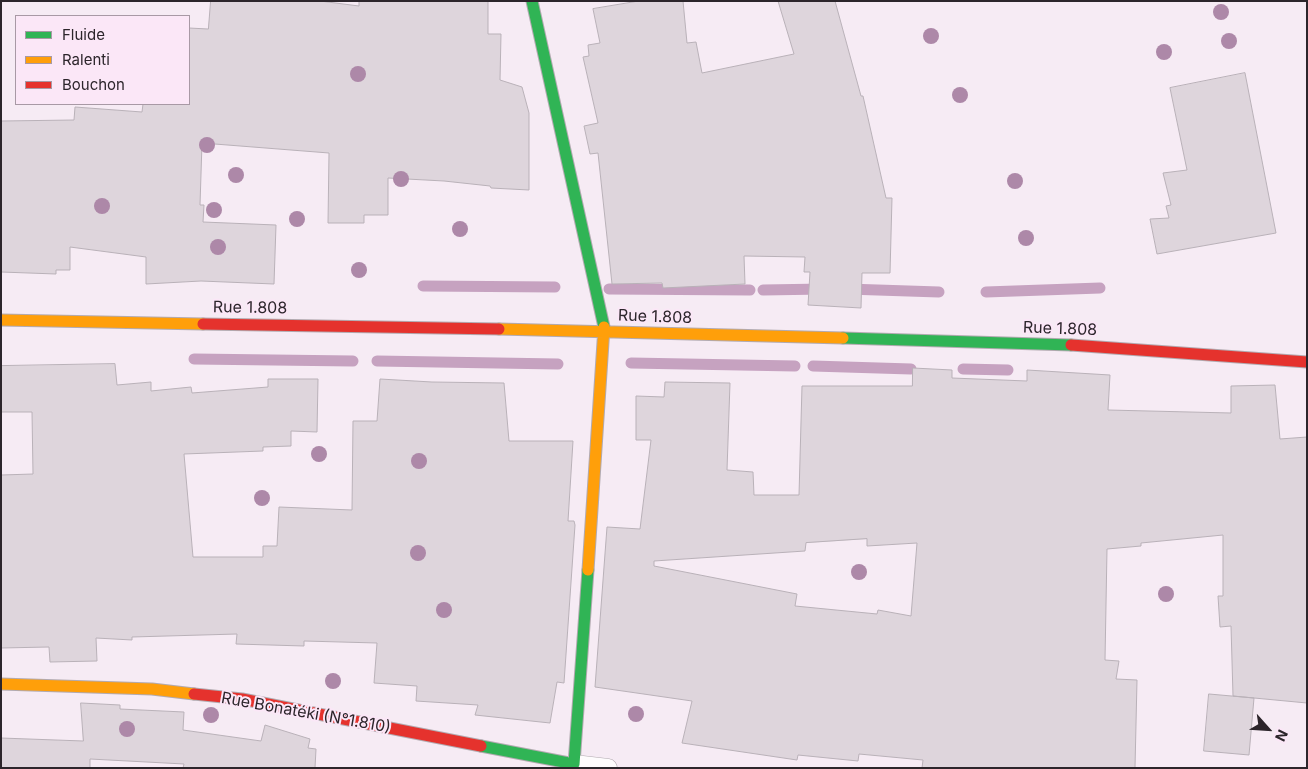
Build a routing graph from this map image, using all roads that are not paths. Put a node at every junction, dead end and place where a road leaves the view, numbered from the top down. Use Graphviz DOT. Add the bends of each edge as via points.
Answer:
graph roads {
  1 [pos="532,1"];
  2 [pos="1,320"];
  3 [pos="605,331"];
  4 [pos="1307,362"];
  5 [pos="1,684"];
  6 [pos="574,764"];
  7 [pos="608,768"];
  1 -- 3 [label="street"];
  2 -- 3 [label="street, Rue 1.808"];
  3 -- 4 [label="street, Rue 1.808" via="1096,346"];
  3 -- 6 [label="street"];
  5 -- 6 [label="street, Rue Bonatéki (N°1.810)" via="152,689 242,700"];
  6 -- 7 [label="lane, Rue Bonatéki (N°1.810)"];
}
